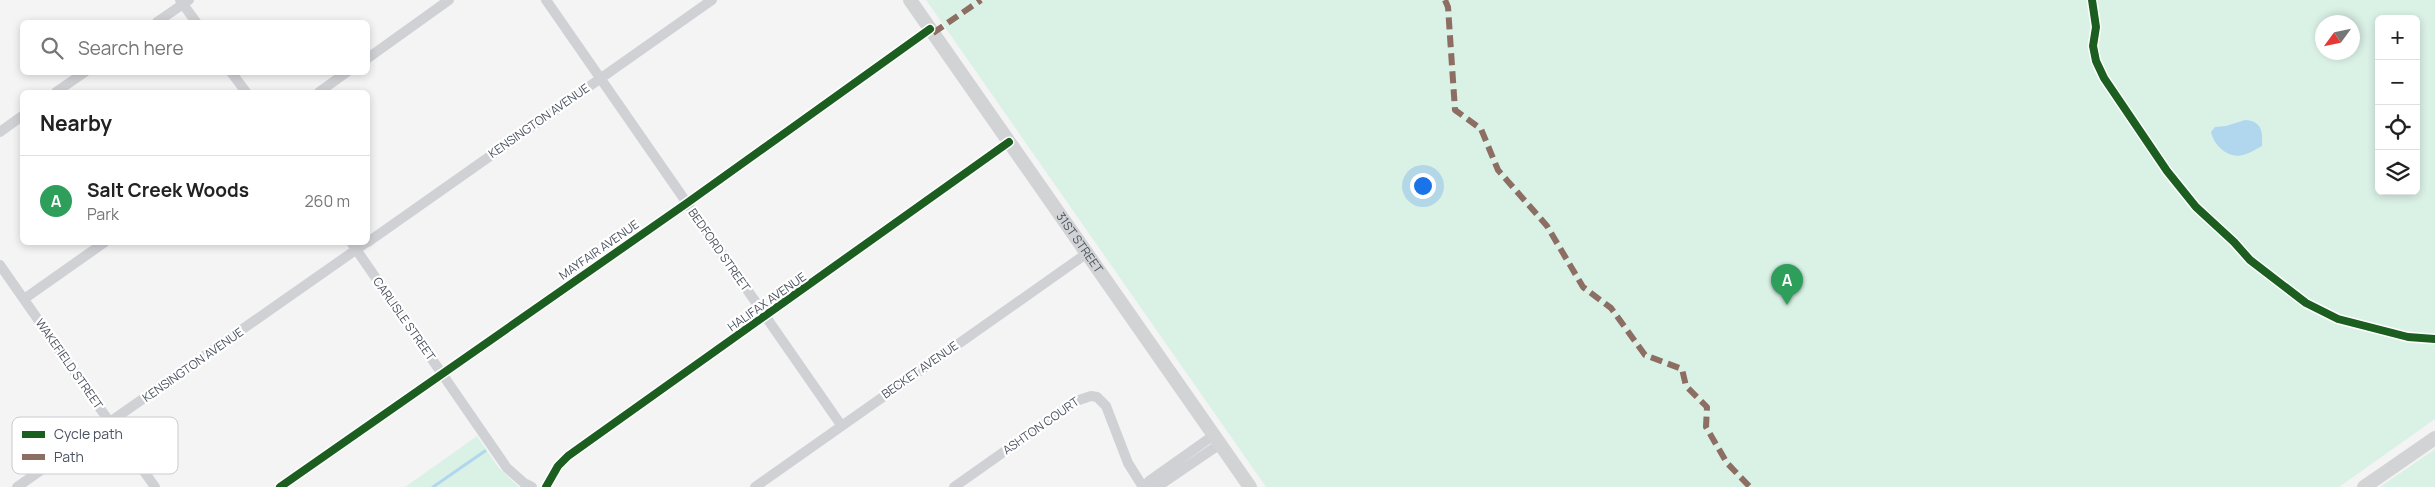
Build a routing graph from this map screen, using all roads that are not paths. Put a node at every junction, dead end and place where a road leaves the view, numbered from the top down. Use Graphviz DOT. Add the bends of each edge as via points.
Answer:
graph roads {
  1 [pos="450,0"];
  2 [pos="546,0"];
  3 [pos="712,0"];
  4 [pos="910,0"];
  5 [pos="184,2"];
  6 [pos="160,20"];
  7 [pos="195,20"];
  8 [pos="930,28"];
  9 [pos="370,57"];
  10 [pos="81,75"];
  11 [pos="233,75"];
  12 [pos="343,75"];
  13 [pos="600,78"];
  14 [pos="59,90"];
  15 [pos="244,90"];
  16 [pos="322,90"];
  17 [pos="20,117"];
  18 [pos="0,132"];
  19 [pos="1009,142"];
  20 [pos="687,202"];
  21 [pos="370,240"];
  22 [pos="101,245"];
  23 [pos="353,246"];
  24 [pos="1086,254"];
  25 [pos="0,265"];
  26 [pos="24,299"];
  27 [pos="766,317"];
  28 [pos="442,374"];
  29 [pos="106,417"];
  30 [pos="118,417"];
  31 [pos="841,425"];
  32 [pos="2435,438"];
  33 [pos="1217,440"];
  34 [pos="36,474"];
  35 [pos="146,474"];
  36 [pos="17,487"];
  37 [pos="155,487"];
  38 [pos="280,487"];
  39 [pos="532,487"];
  40 [pos="546,487"];
  41 [pos="755,487"];
  42 [pos="954,487"];
  43 [pos="1144,487"];
  44 [pos="1157,487"];
  45 [pos="1250,487"];
  46 [pos="2364,487"];
  1 -- 9 [label="street"];
  2 -- 13 [label="street, BEDFORD STREET"];
  3 -- 13 [label="street, KENSINGTON AVENUE"];
  4 -- 8 [label="main road, 31ST STREET"];
  5 -- 6 [label="street"];
  5 -- 7 [label="street"];
  8 -- 19 [label="main road, 31ST STREET"];
  8 -- 20 [label="street, MAYFAIR AVENUE"];
  10 -- 14 [label="street"];
  11 -- 15 [label="street"];
  12 -- 16 [label="street"];
  13 -- 20 [label="street, BEDFORD STREET"];
  13 -- 21 [label="street, KENSINGTON AVENUE"];
  17 -- 18 [label="street"];
  19 -- 24 [label="main road, 31ST STREET"];
  19 -- 27 [label="street, HALIFAX AVENUE"];
  20 -- 27 [label="street, BEDFORD STREET"];
  20 -- 28 [label="street, MAYFAIR AVENUE"];
  22 -- 26 [label="street"];
  23 -- 28 [label="street, CARLISLE STREET"];
  23 -- 30 [label="street, KENSINGTON AVENUE"];
  24 -- 31 [label="street, BECKET AVENUE"];
  24 -- 33 [label="main road, 31ST STREET"];
  25 -- 26 [label="street, WAKEFIELD STREET"];
  26 -- 29 [label="street, WAKEFIELD STREET"];
  27 -- 31 [label="street, BEDFORD STREET"];
  27 -- 40 [label="street, HALIFAX AVENUE" via="568,456"];
  28 -- 38 [label="street, MAYFAIR AVENUE"];
  28 -- 39 [label="street, CARLISLE STREET" via="507,468"];
  31 -- 41 [label="street, BECKET AVENUE"];
  32 -- 46 [label="main road"];
  33 -- 43 [label="street"];
  33 -- 44 [label="street"];
  33 -- 45 [label="main road, 31ST STREET"];
  34 -- 36 [label="street, KENSINGTON AVENUE"];
  35 -- 37 [label="street, WAKEFIELD STREET"];
  42 -- 43 [label="street, ASHTON COURT" via="1076,401 1090,396 1097,397 1106,406 1128,463"];
}
